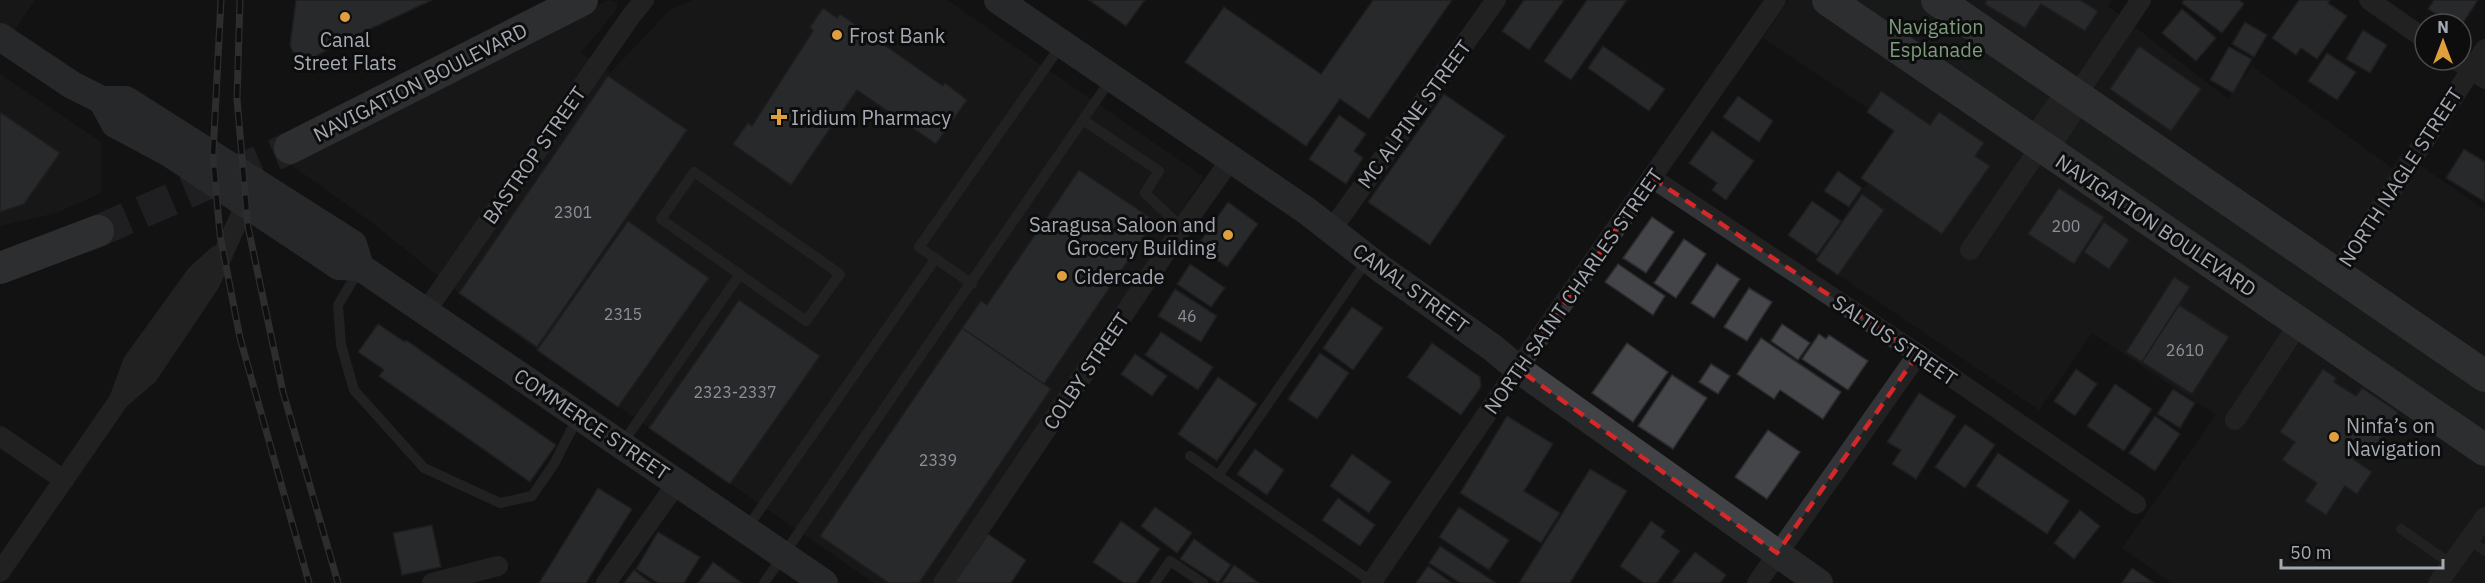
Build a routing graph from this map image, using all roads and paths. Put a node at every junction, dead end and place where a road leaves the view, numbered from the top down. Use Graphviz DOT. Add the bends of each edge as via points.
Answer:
graph roads {
  1 [pos="537,0"];
  2 [pos="582,0"];
  3 [pos="644,0"];
  4 [pos="998,0"];
  5 [pos="1496,0"];
  6 [pos="1776,0"];
  7 [pos="1828,0"];
  8 [pos="1936,0"];
  9 [pos="2141,0"];
  10 [pos="2369,0"];
  11 [pos="2413,31"];
  12 [pos="0,37"];
  13 [pos="1062,44"];
  14 [pos="2485,49"];
  15 [pos="2473,67"];
  16 [pos="2470,72"];
  17 [pos="1111,79"];
  18 [pos="2076,96"];
  19 [pos="1083,120"];
  20 [pos="2041,146"];
  21 [pos="1231,159"];
  22 [pos="1652,178"];
  23 [pos="250,193"];
  24 [pos="1182,228"];
  25 [pos="1332,229"];
  26 [pos="0,245"];
  27 [pos="1970,250"];
  28 [pos="936,258"];
  29 [pos="1368,259"];
  30 [pos="360,267"];
  31 [pos="0,268"];
  32 [pos="740,274"];
  33 [pos="2336,275"];
  34 [pos="972,284"];
  35 [pos="426,310"];
  36 [pos="2300,322"];
  37 [pos="1918,354"];
  38 [pos="1518,369"];
  39 [pos="2485,376"];
  40 [pos="579,415"];
  41 [pos="2235,420"];
  42 [pos="0,436"];
  43 [pos="622,445"];
  44 [pos="2485,450"];
  45 [pos="1190,456"];
  46 [pos="1218,476"];
  47 [pos="64,480"];
  48 [pos="677,483"];
  49 [pos="2136,504"];
  50 [pos="2485,517"];
  51 [pos="2402,528"];
  52 [pos="746,529"];
  53 [pos="2477,545"];
  54 [pos="1778,553"];
  55 [pos="784,556"];
  56 [pos="2451,564"];
  57 [pos="498,566"];
  58 [pos="0,573"];
  59 [pos="469,579"];
  60 [pos="1372,582"];
  61 [pos="432,583"];
  62 [pos="606,583"];
  63 [pos="764,583"];
  64 [pos="824,583"];
  65 [pos="944,583"];
  66 [pos="1155,583"];
  67 [pos="1203,583"];
  68 [pos="1757,583"];
  69 [pos="1819,583"];
  70 [pos="2438,583"];
  1 -- 2 [label="main road, NAVIGATION BOULEVARD" via="286,140"];
  3 -- 35 [label="street, BASTROP STREET"];
  4 -- 13 [label="street, CANAL STREET"];
  5 -- 25 [label="street, MC ALPINE STREET"];
  6 -- 22 [label="street, NORTH SAINT CHARLES STREET"];
  7 -- 20 [label="main road, NAVIGATION BOULEVARD"];
  8 -- 18 [label="main road"];
  9 -- 18 [label="street"];
  10 -- 11 [label="street"];
  12 -- 23 [label="street, COMMERCE STREET" via="72,85 102,100 115,124"];
  13 -- 17 [label="street, CANAL STREET"];
  13 -- 28 [label="lane" via="919,247"];
  14 -- 15 [label="street, NORTH NAGLE STREET"];
  16 -- 33 [label="street, NORTH NAGLE STREET"];
  17 -- 19 [label="lane"];
  17 -- 21 [label="street, CANAL STREET"];
  18 -- 20 [label="street" via="2061,98 2042,124 2038,130"];
  18 -- 33 [label="main road"];
  19 -- 24 [label="lane" via="1159,171 1145,194"];
  19 -- 34 [label="lane"];
  20 -- 27 [label="street"];
  20 -- 36 [label="main road, NAVIGATION BOULEVARD"];
  21 -- 24 [label="street, COLBY STREET"];
  21 -- 25 [label="street, CANAL STREET"];
  22 -- 37 [label="street, SALTUS STREET"];
  22 -- 38 [label="street, NORTH SAINT CHARLES STREET"];
  23 -- 30 [label="street, COMMERCE STREET" via="339,266"];
  23 -- 47 [label="street" via="210,283 148,375 119,400"];
  24 -- 65 [label="street, COLBY STREET"];
  25 -- 29 [label="street, CANAL STREET"];
  26 -- 31 [label="main road" via="94,221"];
  28 -- 34 [label="lane"];
  28 -- 52 [label="lane"];
  29 -- 38 [label="street, CANAL STREET"];
  29 -- 46 [label="lane"];
  30 -- 35 [label="street, COMMERCE STREET"];
  30 -- 40 [label="lane" via="338,305 341,345 354,390 423,468 500,503 532,496"];
  32 -- 32 [label="lane" via="661,219 694,172 840,274 806,321"];
  32 -- 43 [label="lane"];
  33 -- 39 [label="main road"];
  34 -- 55 [label="lane"];
  35 -- 40 [label="street, COMMERCE STREET"];
  36 -- 41 [label="street"];
  36 -- 44 [label="main road, NAVIGATION BOULEVARD"];
  37 -- 49 [label="street, SALTUS STREET"];
  37 -- 54 [label="street"];
  38 -- 54 [label="street, CANAL STREET"];
  38 -- 60 [label="street, NORTH SAINT CHARLES STREET"];
  40 -- 43 [label="street, COMMERCE STREET"];
  42 -- 47 [label="street"];
  43 -- 48 [label="street, COMMERCE STREET"];
  45 -- 46 [label="lane"];
  46 -- 60 [label="lane"];
  47 -- 58 [label="street"];
  48 -- 52 [label="street, COMMERCE STREET"];
  48 -- 62 [label="street"];
  50 -- 53 [label="street"];
  51 -- 56 [label="lane"];
  52 -- 55 [label="street, COMMERCE STREET"];
  53 -- 56 [label="street"];
  54 -- 68 [label="street"];
  54 -- 69 [label="street, CANAL STREET"];
  55 -- 63 [label="lane"];
  55 -- 64 [label="street, COMMERCE STREET"];
  56 -- 70 [label="street"];
  57 -- 59 [label="street"];
  59 -- 61 [label="street"];
  66 -- 67 [label="lane" via="1170,561"];
}
